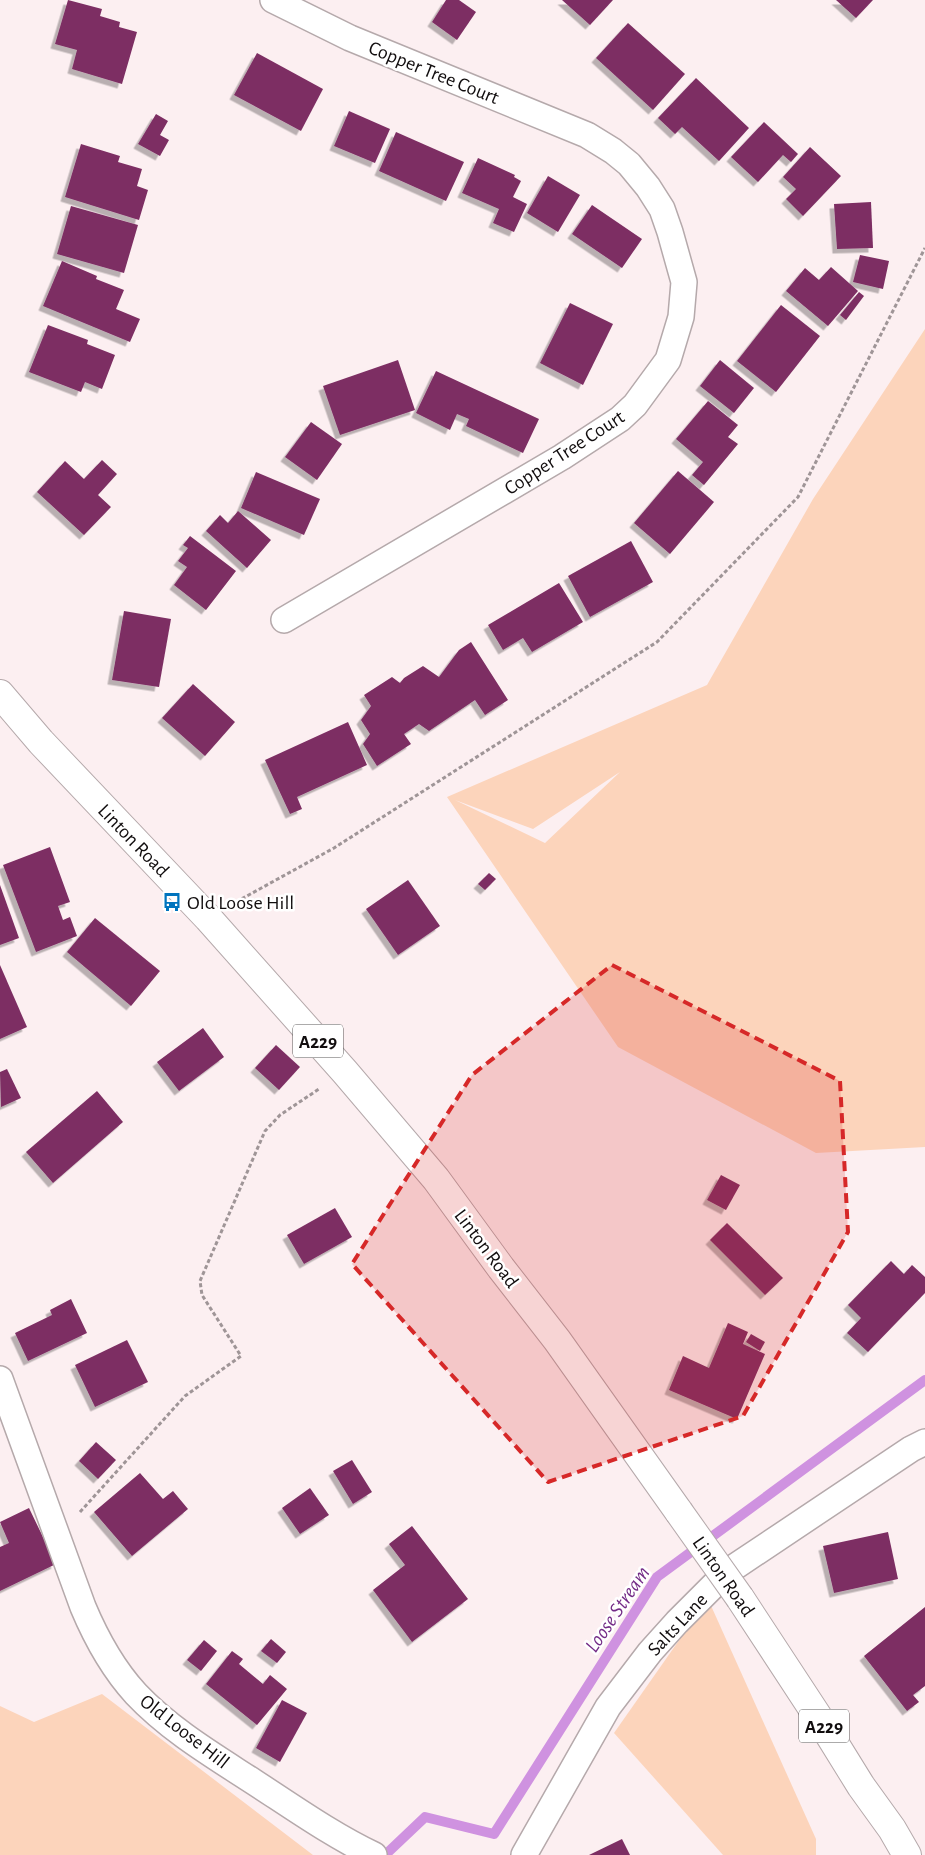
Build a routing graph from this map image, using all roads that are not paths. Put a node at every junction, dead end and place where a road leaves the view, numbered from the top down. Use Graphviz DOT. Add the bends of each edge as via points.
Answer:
graph roads {
  1 [pos="273,0"];
  2 [pos="284,620"];
  3 [pos="3,703"];
  4 [pos="0,1379"];
  5 [pos="925,1442"];
  6 [pos="370,1853"];
  7 [pos="524,1855"];
  8 [pos="907,1855"];
  1 -- 2 [label="street, Copper Tree Court" via="350,38 587,134 613,151 629,164 662,210 684,282 681,317 668,360 635,405 620,419 562,457"];
  3 -- 8 [label="highway, Linton Road / A229, bridge" via="208,918 436,1179 557,1340 740,1598"];
  4 -- 6 [label="street, Old Loose Hill" via="83,1607 92,1629 121,1675 154,1712 175,1728 324,1827"];
  5 -- 7 [label="street, Salts Lane" via="727,1572 677,1622 608,1707"];
}
